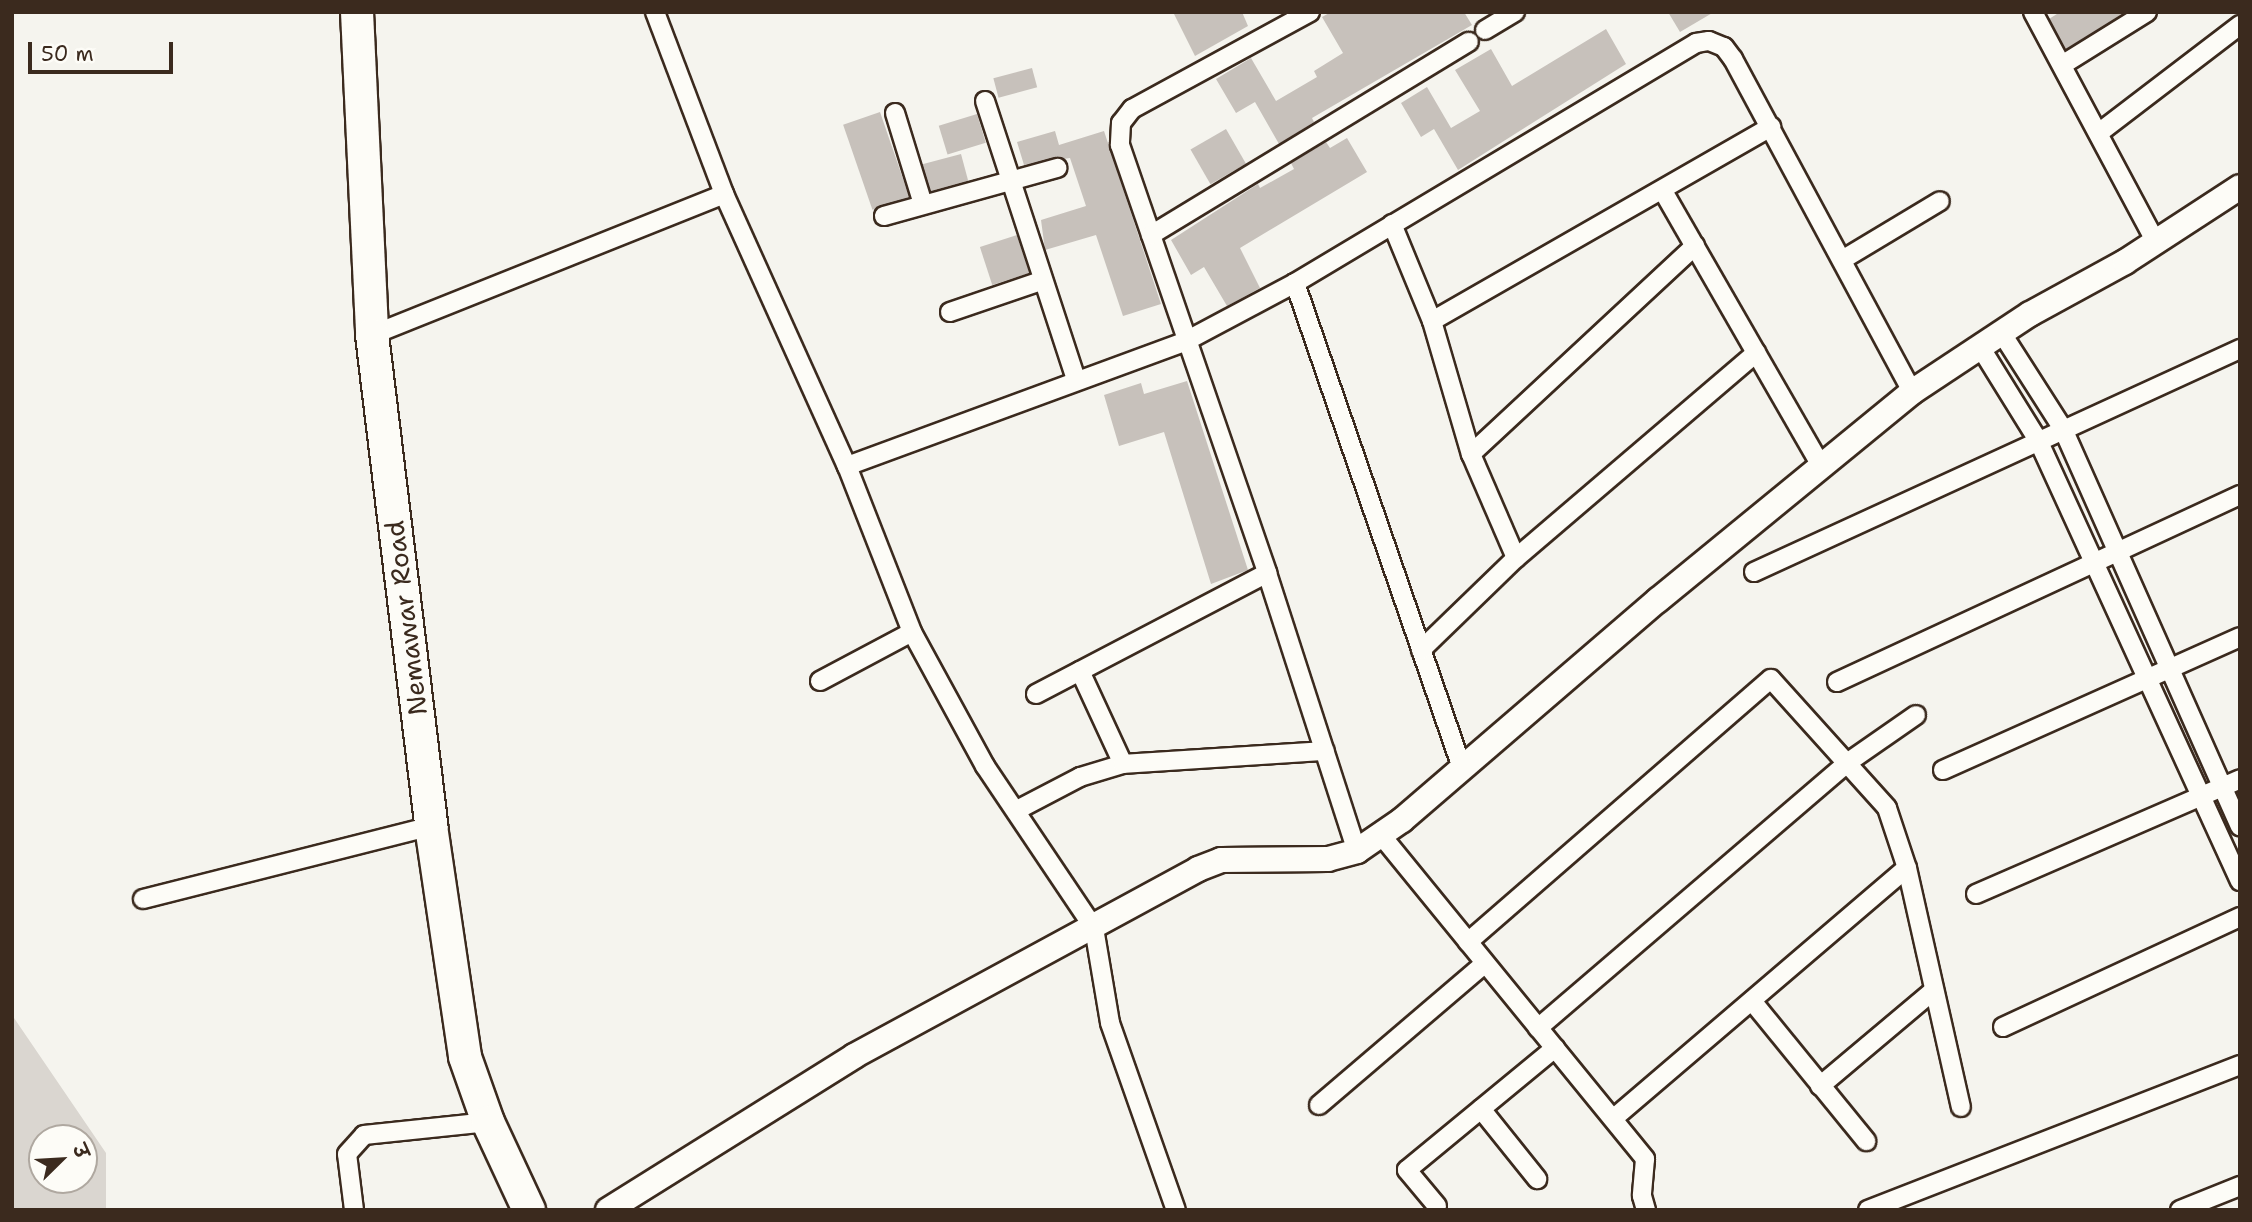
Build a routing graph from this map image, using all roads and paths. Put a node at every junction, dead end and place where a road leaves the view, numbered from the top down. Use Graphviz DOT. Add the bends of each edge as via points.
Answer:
graph roads {
  1 [pos="357,12"];
  2 [pos="655,12"];
  3 [pos="1310,12"];
  4 [pos="1515,12"];
  5 [pos="2033,12"];
  6 [pos="2147,12"];
  7 [pos="2240,25"];
  8 [pos="1485,30"];
  9 [pos="1469,42"];
  10 [pos="2062,65"];
  11 [pos="985,102"];
  12 [pos="895,113"];
  13 [pos="1771,127"];
  14 [pos="2100,132"];
  15 [pos="1057,168"];
  16 [pos="1008,178"];
  17 [pos="2240,187"];
  18 [pos="1663,191"];
  19 [pos="724,194"];
  20 [pos="1940,201"];
  21 [pos="923,204"];
  22 [pos="884,216"];
  23 [pos="1392,224"];
  24 [pos="1150,235"];
  25 [pos="2156,242"];
  26 [pos="1695,246"];
  27 [pos="1842,260"];
  28 [pos="1041,281"];
  29 [pos="1295,283"];
  30 [pos="950,313"];
  31 [pos="1432,321"];
  32 [pos="2001,331"];
  33 [pos="372,335"];
  34 [pos="1186,341"];
  35 [pos="1979,345"];
  36 [pos="2240,349"];
  37 [pos="1756,353"];
  38 [pos="1076,380"];
  39 [pos="1912,392"];
  40 [pos="2063,429"];
  41 [pos="2038,440"];
  42 [pos="1471,454"];
  43 [pos="847,466"];
  44 [pos="1821,466"];
  45 [pos="2240,495"];
  46 [pos="2116,550"];
  47 [pos="1516,558"];
  48 [pos="2092,561"];
  49 [pos="1754,572"];
  50 [pos="1267,573"];
  51 [pos="912,632"];
  52 [pos="2240,638"];
  53 [pos="1421,650"];
  54 [pos="2169,669"];
  55 [pos="1080,671"];
  56 [pos="2148,680"];
  57 [pos="820,681"];
  58 [pos="1837,682"];
  59 [pos="1036,694"];
  60 [pos="1916,715"];
  61 [pos="1325,751"];
  62 [pos="1847,763"];
  63 [pos="1123,764"];
  64 [pos="1462,768"];
  65 [pos="1943,770"];
  66 [pos="2240,779"];
  67 [pos="2222,787"];
  68 [pos="2202,797"];
  69 [pos="1017,810"];
  70 [pos="431,826"];
  71 [pos="2240,826"];
  72 [pos="1381,835"];
  73 [pos="1357,851"];
  74 [pos="1907,868"];
  75 [pos="2240,881"];
  76 [pos="1976,894"];
  77 [pos="143,899"];
  78 [pos="2240,917"];
  79 [pos="1094,928"];
  80 [pos="1468,942"];
  81 [pos="1485,963"];
  82 [pos="1934,990"];
  83 [pos="1752,1001"];
  84 [pos="2003,1027"];
  85 [pos="1538,1028"];
  86 [pos="1555,1048"];
  87 [pos="2240,1065"];
  88 [pos="1820,1086"];
  89 [pos="1319,1105"];
  90 [pos="1961,1107"];
  91 [pos="1480,1109"];
  92 [pos="1614,1118"];
  93 [pos="488,1122"];
  94 [pos="1866,1141"];
  95 [pos="1537,1179"];
  96 [pos="2240,1186"];
  97 [pos="1437,1206"];
  98 [pos="354,1210"];
  99 [pos="529,1210"];
  100 [pos="608,1210"];
  101 [pos="1176,1210"];
  102 [pos="1646,1210"];
  103 [pos="1868,1210"];
  104 [pos="2180,1210"];
  1 -- 33 [label="highway, Nemawar Road"];
  2 -- 19 [label="street"];
  3 -- 24 [label="street" via="1132,109 1121,123 1120,145"];
  4 -- 8 [label="street"];
  5 -- 10 [label="street"];
  6 -- 10 [label="street"];
  7 -- 14 [label="street"];
  9 -- 24 [label="street"];
  10 -- 14 [label="street"];
  11 -- 16 [label="street"];
  12 -- 21 [label="street"];
  13 -- 18 [label="street"];
  13 -- 23 [label="street" via="1724,47 1709,41 1696,43"];
  13 -- 27 [label="street"];
  14 -- 25 [label="street"];
  15 -- 16 [label="street"];
  16 -- 21 [label="street"];
  16 -- 28 [label="street"];
  17 -- 25 [label="street"];
  18 -- 26 [label="street"];
  18 -- 31 [label="street"];
  19 -- 33 [label="street"];
  19 -- 43 [label="street"];
  20 -- 27 [label="street"];
  21 -- 22 [label="street"];
  23 -- 29 [label="street"];
  23 -- 31 [label="street"];
  24 -- 34 [label="street"];
  25 -- 32 [label="street"];
  26 -- 37 [label="street"];
  26 -- 42 [label="street"];
  27 -- 39 [label="street"];
  28 -- 30 [label="street"];
  28 -- 38 [label="street"];
  29 -- 34 [label="street"];
  29 -- 53 [label="street"];
  31 -- 42 [label="street"];
  32 -- 35 [label="street"];
  32 -- 40 [label="street"];
  33 -- 70 [label="highway, Nemawar Road"];
  34 -- 38 [label="street"];
  34 -- 50 [label="street"];
  35 -- 39 [label="street"];
  35 -- 41 [label="street"];
  36 -- 40 [label="street"];
  37 -- 44 [label="street"];
  37 -- 47 [label="street"];
  38 -- 43 [label="street"];
  39 -- 44 [label="street"];
  40 -- 41 [label="street"];
  40 -- 46 [label="street"];
  41 -- 48 [label="street"];
  41 -- 49 [label="street"];
  42 -- 47 [label="street"];
  43 -- 51 [label="street"];
  44 -- 64 [label="street"];
  45 -- 46 [label="street"];
  46 -- 48 [label="street"];
  46 -- 54 [label="street"];
  47 -- 53 [label="street"];
  48 -- 56 [label="street"];
  48 -- 58 [label="street"];
  50 -- 55 [label="street"];
  50 -- 61 [label="street"];
  51 -- 57 [label="street"];
  51 -- 69 [label="street" via="985,766"];
  52 -- 54 [label="street"];
  53 -- 64 [label="street"];
  54 -- 56 [label="street"];
  54 -- 67 [label="street"];
  55 -- 59 [label="street"];
  55 -- 63 [label="street"];
  56 -- 65 [label="street"];
  56 -- 68 [label="street"];
  60 -- 62 [label="street"];
  61 -- 63 [label="street"];
  61 -- 73 [label="street"];
  62 -- 74 [label="street" via="1887,808"];
  62 -- 80 [label="street" via="1771,679"];
  62 -- 85 [label="street"];
  63 -- 69 [label="street" via="1080,777"];
  64 -- 72 [label="street"];
  66 -- 67 [label="street"];
  67 -- 68 [label="street"];
  67 -- 71 [label="street"];
  68 -- 75 [label="street"];
  68 -- 76 [label="street"];
  69 -- 79 [label="street"];
  70 -- 77 [label="street"];
  70 -- 93 [label="highway, Nemawar Road" via="465,1057"];
  72 -- 73 [label="street"];
  72 -- 80 [label="street"];
  73 -- 79 [label="street" via="1328,859 1221,860"];
  74 -- 82 [label="street"];
  74 -- 83 [label="street"];
  78 -- 84 [label="street"];
  79 -- 100 [label="street" via="854,1056"];
  79 -- 101 [label="street" via="1110,1023"];
  80 -- 81 [label="street"];
  81 -- 85 [label="street"];
  81 -- 89 [label="street"];
  82 -- 88 [label="street"];
  82 -- 90 [label="street"];
  83 -- 88 [label="street"];
  83 -- 92 [label="street"];
  85 -- 86 [label="street"];
  86 -- 91 [label="street"];
  86 -- 92 [label="street"];
  87 -- 103 [label="street"];
  88 -- 94 [label="street"];
  91 -- 95 [label="street"];
  91 -- 97 [label="street" via="1407,1170"];
  92 -- 102 [label="street" via="1645,1159 1642,1196"];
  93 -- 98 [label="street" via="364,1135 346,1154"];
  93 -- 99 [label="highway, Nemawar Road"];
  96 -- 104 [label="street"];
}
